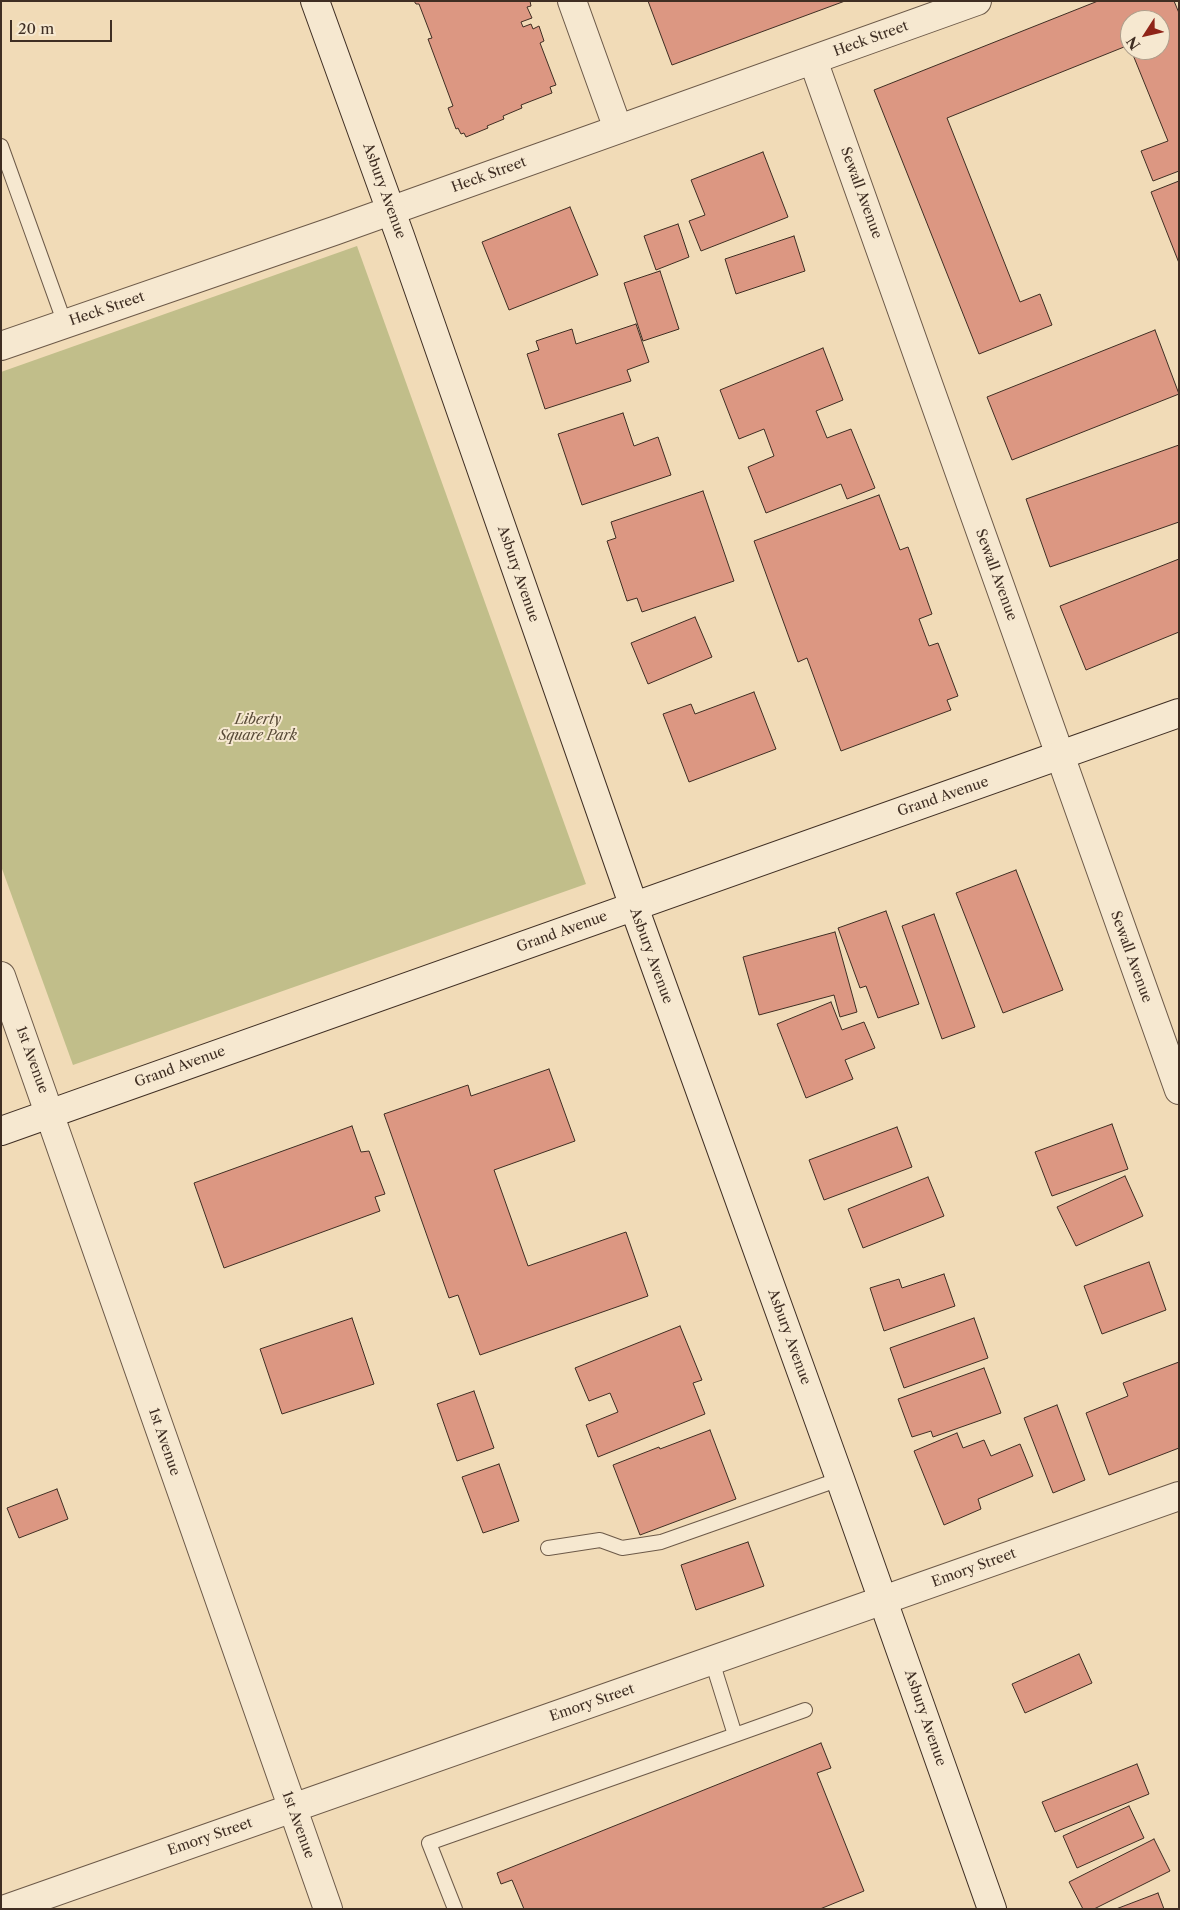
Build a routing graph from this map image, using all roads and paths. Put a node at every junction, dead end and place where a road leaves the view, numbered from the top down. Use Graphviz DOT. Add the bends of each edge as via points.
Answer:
graph roads {
  1 [pos="315,1"];
  2 [pos="572,1"];
  3 [pos="977,1"];
  4 [pos="813,60"];
  5 [pos="618,129"];
  6 [pos="1,146"];
  7 [pos="390,210"];
  8 [pos="65,324"];
  9 [pos="1,346"];
  10 [pos="1179,713"];
  11 [pos="1060,756"];
  12 [pos="634,906"];
  13 [pos="1,976"];
  14 [pos="1179,1090"];
  15 [pos="51,1113"];
  16 [pos="1,1131"];
  17 [pos="840,1478"];
  18 [pos="1179,1496"];
  19 [pos="548,1548"];
  20 [pos="884,1600"];
  21 [pos="712,1661"];
  22 [pos="805,1710"];
  23 [pos="735,1735"];
  24 [pos="292,1808"];
  25 [pos="6,1909"];
  26 [pos="328,1909"];
  27 [pos="455,1909"];
  28 [pos="992,1909"];
  1 -- 7 [label="street, Asbury Avenue"];
  2 -- 5 [label="street"];
  3 -- 4 [label="street, Heck Street"];
  4 -- 5 [label="street, Heck Street"];
  4 -- 11 [label="street, Sewall Avenue"];
  5 -- 7 [label="street, Heck Street"];
  6 -- 8 [label="lane"];
  7 -- 8 [label="street, Heck Street"];
  7 -- 12 [label="street, Asbury Avenue"];
  8 -- 9 [label="street, Heck Street"];
  10 -- 11 [label="street, Grand Avenue"];
  11 -- 12 [label="street, Grand Avenue"];
  11 -- 14 [label="street, Sewall Avenue"];
  12 -- 15 [label="street, Grand Avenue"];
  12 -- 17 [label="street, Asbury Avenue"];
  13 -- 15 [label="street, 1st Avenue"];
  15 -- 16 [label="street, Grand Avenue"];
  15 -- 24 [label="street, 1st Avenue"];
  17 -- 19 [label="lane" via="661,1542 622,1548 600,1540"];
  17 -- 20 [label="street, Asbury Avenue"];
  18 -- 20 [label="street, Emory Street"];
  20 -- 21 [label="street, Emory Street"];
  20 -- 28 [label="street, Asbury Avenue"];
  21 -- 23 [label="lane"];
  21 -- 24 [label="street, Emory Street"];
  22 -- 23 [label="lane"];
  23 -- 27 [label="lane" via="429,1843"];
  24 -- 25 [label="street, Emory Street"];
  24 -- 26 [label="street, 1st Avenue"];
}
